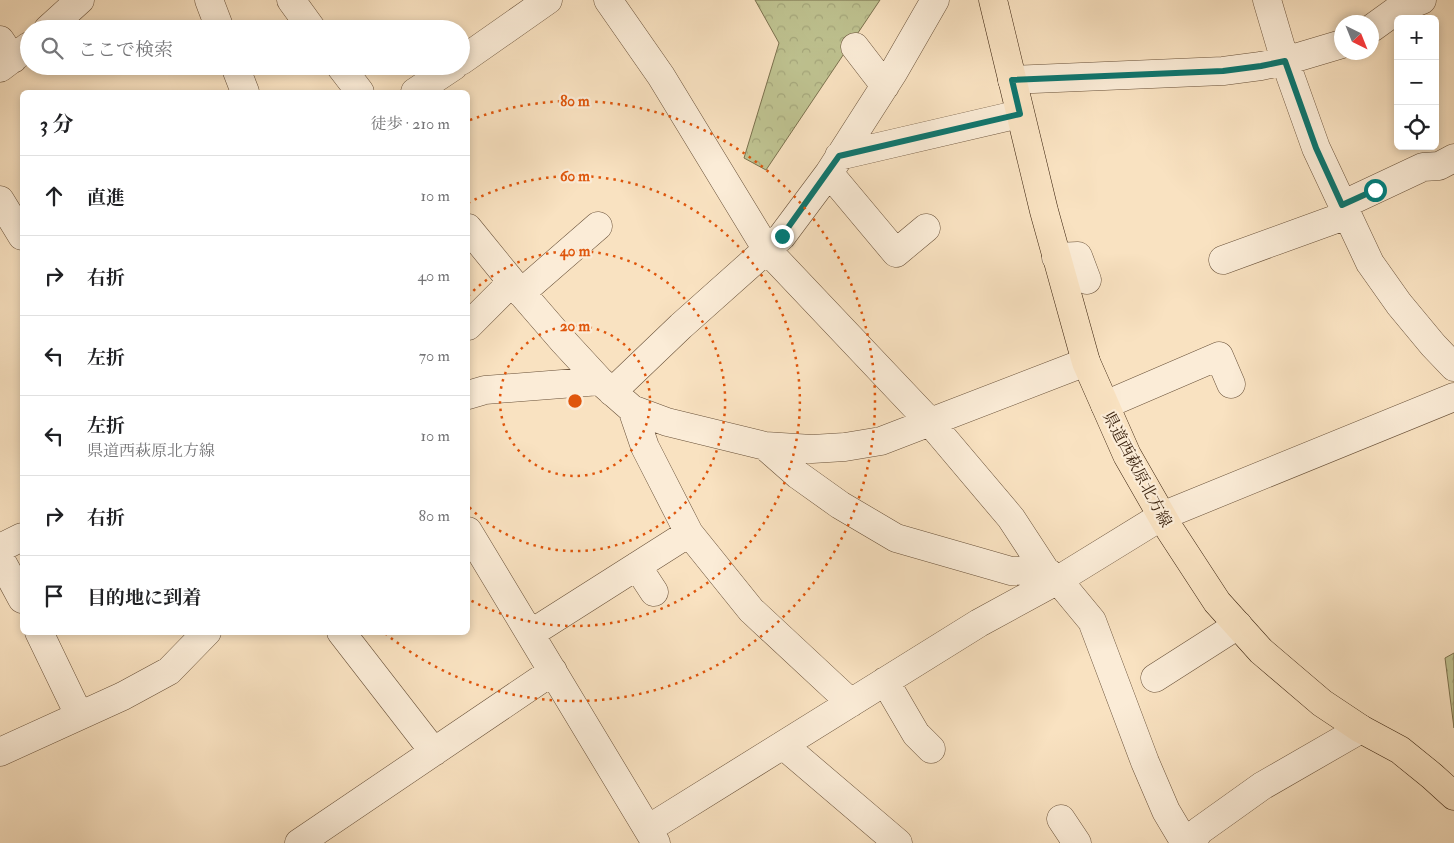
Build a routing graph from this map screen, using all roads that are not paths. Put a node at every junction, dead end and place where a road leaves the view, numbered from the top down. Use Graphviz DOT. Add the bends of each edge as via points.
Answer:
graph roads {
  1 [pos="80,0"];
  2 [pos="209,0"];
  3 [pos="291,0"];
  4 [pos="548,0"];
  5 [pos="608,0"];
  6 [pos="935,0"];
  7 [pos="993,0"];
  8 [pos="1267,0"];
  9 [pos="1422,0"];
  10 [pos="58,20"];
  11 [pos="217,20"];
  12 [pos="305,20"];
  13 [pos="1379,23"];
  14 [pos="1334,46"];
  15 [pos="855,47"];
  16 [pos="470,55"];
  17 [pos="1285,61"];
  18 [pos="238,75"];
  19 [pos="347,75"];
  20 [pos="440,75"];
  21 [pos="1012,80"];
  22 [pos="885,86"];
  23 [pos="244,90"];
  24 [pos="358,90"];
  25 [pos="418,90"];
  26 [pos="1020,114"];
  27 [pos="1454,158"];
  28 [pos="834,164"];
  29 [pos="0,200"];
  30 [pos="1344,210"];
  31 [pos="598,226"];
  32 [pos="926,228"];
  33 [pos="470,230"];
  34 [pos="20,233"];
  35 [pos="767,250"];
  36 [pos="1056,257"];
  37 [pos="1222,260"];
  38 [pos="1087,280"];
  39 [pos="516,287"];
  40 [pos="470,324"];
  41 [pos="1086,362"];
  42 [pos="1454,367"];
  43 [pos="1231,384"];
  44 [pos="470,394"];
  45 [pos="614,394"];
  46 [pos="1454,397"];
  47 [pos="1105,405"];
  48 [pos="929,421"];
  49 [pos="765,446"];
  50 [pos="1162,516"];
  51 [pos="689,533"];
  52 [pos="470,534"];
  53 [pos="20,538"];
  54 [pos="0,548"];
  55 [pos="0,558"];
  56 [pos="637,566"];
  57 [pos="1051,575"];
  58 [pos="654,592"];
  59 [pos="20,595"];
  60 [pos="1238,625"];
  61 [pos="530,634"];
  62 [pos="40,635"];
  63 [pos="204,635"];
  64 [pos="343,635"];
  65 [pos="553,671"];
  66 [pos="1155,678"];
  67 [pos="885,681"];
  68 [pos="851,702"];
  69 [pos="79,715"];
  70 [pos="1361,729"];
  71 [pos="783,745"];
  72 [pos="931,749"];
  73 [pos="0,752"];
  74 [pos="434,752"];
  75 [pos="1454,796"];
  76 [pos="1061,819"];
  77 [pos="652,836"];
  78 [pos="299,843"];
  79 [pos="898,843"];
  80 [pos="1077,843"];
  81 [pos="1185,843"];
  82 [pos="1192,843"];
  1 -- 10 [label="street"];
  2 -- 11 [label="street"];
  3 -- 12 [label="street"];
  4 -- 16 [label="street"];
  5 -- 35 [label="street" via="661,76"];
  6 -- 22 [label="street"];
  7 -- 21 [label="main road, 県道西萩原北方線"];
  8 -- 17 [label="street"];
  9 -- 13 [label="street" via="1396,10"];
  14 -- 17 [label="street"];
  15 -- 22 [label="street"];
  17 -- 21 [label="street" via="1223,71"];
  17 -- 30 [label="street" via="1316,148"];
  18 -- 23 [label="street"];
  19 -- 24 [label="street"];
  20 -- 25 [label="street"];
  21 -- 26 [label="main road, 県道西萩原北方線"];
  22 -- 28 [label="street"];
  26 -- 28 [label="street"];
  26 -- 36 [label="main road, 県道西萩原北方線"];
  27 -- 30 [label="street" via="1439,166 1423,167"];
  28 -- 32 [label="street" via="896,253"];
  28 -- 35 [label="street" via="782,236"];
  29 -- 34 [label="street"];
  30 -- 37 [label="street"];
  30 -- 42 [label="street" via="1370,263 1399,304"];
  31 -- 39 [label="street"];
  33 -- 39 [label="street"];
  35 -- 45 [label="street" via="681,326"];
  35 -- 48 [label="street"];
  36 -- 38 [label="street" via="1078,256"];
  36 -- 41 [label="main road, 県道西萩原北方線"];
  39 -- 40 [label="street"];
  39 -- 45 [label="street"];
  41 -- 47 [label="main road, 県道西萩原北方線"];
  41 -- 48 [label="street"];
  43 -- 47 [label="street" via="1219,356"];
  44 -- 45 [label="street" via="485,390"];
  45 -- 49 [label="street" via="667,422"];
  45 -- 51 [label="street"];
  46 -- 50 [label="street"];
  47 -- 50 [label="main road, 県道西萩原北方線" via="1127,455"];
  48 -- 49 [label="street" via="881,441 845,447"];
  48 -- 57 [label="street" via="1010,518"];
  49 -- 57 [label="street" via="840,505 896,538 1011,571"];
  50 -- 57 [label="street"];
  50 -- 60 [label="main road, 県道西萩原北方線" via="1217,602"];
  51 -- 56 [label="street"];
  51 -- 68 [label="street" via="751,610"];
  52 -- 61 [label="street"];
  53 -- 54 [label="street"];
  55 -- 59 [label="street"];
  56 -- 58 [label="street"];
  56 -- 61 [label="street"];
  57 -- 67 [label="street"];
  57 -- 81 [label="street" via="1092,621 1145,762 1166,811"];
  60 -- 66 [label="street"];
  60 -- 70 [label="main road, 県道西萩原北方線" via="1261,651 1314,696"];
  61 -- 65 [label="street"];
  62 -- 69 [label="street"];
  63 -- 69 [label="street" via="170,671"];
  64 -- 74 [label="street"];
  65 -- 74 [label="street"];
  65 -- 77 [label="street"];
  67 -- 68 [label="street"];
  67 -- 72 [label="street" via="916,734"];
  68 -- 71 [label="street"];
  69 -- 73 [label="street"];
  70 -- 75 [label="main road, 県道西萩原北方線" via="1400,750"];
  70 -- 82 [label="street" via="1262,786 1199,831"];
  71 -- 77 [label="street"];
  71 -- 79 [label="street"];
  74 -- 78 [label="street"];
  76 -- 80 [label="street"];
}
